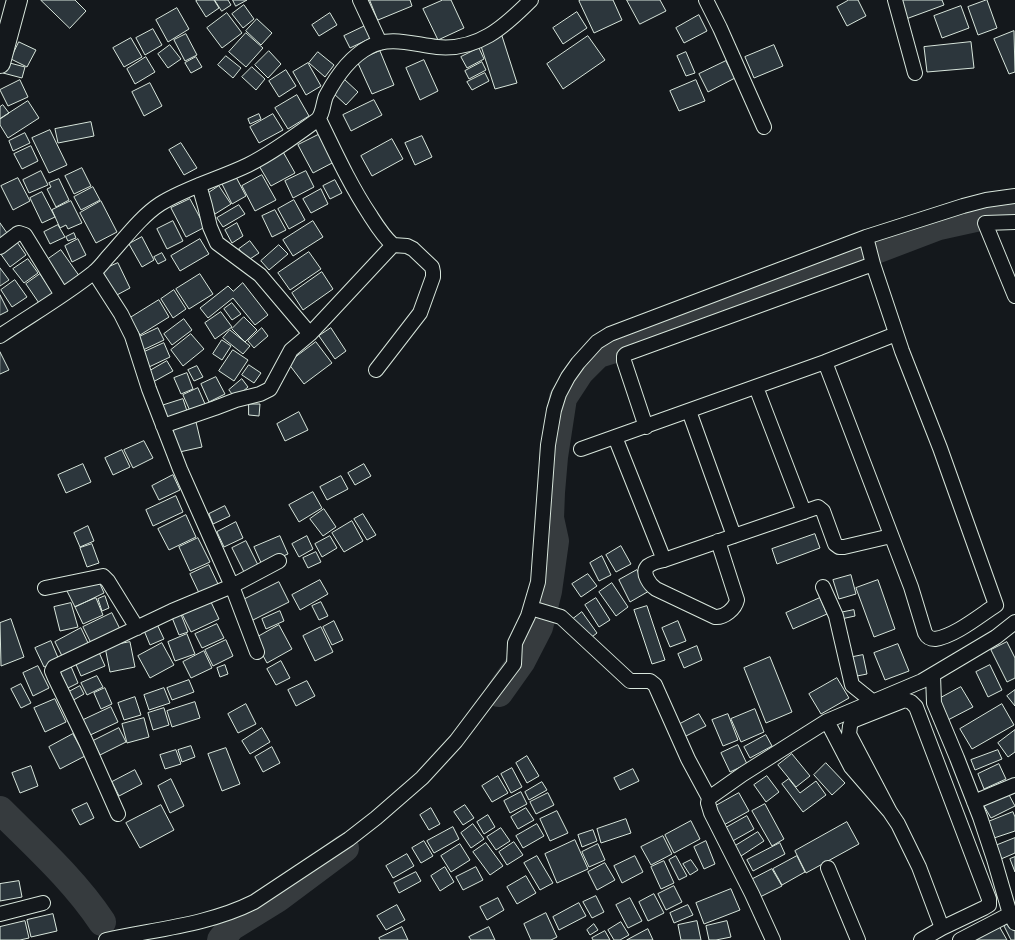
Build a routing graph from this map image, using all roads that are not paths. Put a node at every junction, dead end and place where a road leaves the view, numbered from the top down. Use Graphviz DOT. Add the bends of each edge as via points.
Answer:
graph roads {
  1 [pos="16,0"];
  2 [pos="360,0"];
  3 [pos="531,0"];
  4 [pos="706,0"];
  5 [pos="895,0"];
  6 [pos="380,42"];
  7 [pos="0,63"];
  8 [pos="915,73"];
  9 [pos="320,118"];
  10 [pos="764,128"];
  11 [pos="199,186"];
  12 [pos="1015,196"];
  13 [pos="1015,222"];
  14 [pos="393,245"];
  15 [pos="0,248"];
  16 [pos="869,250"];
  17 [pos="94,272"];
  18 [pos="62,295"];
  19 [pos="1015,296"];
  20 [pos="310,334"];
  21 [pos="896,334"];
  22 [pos="0,336"];
  23 [pos="825,362"];
  24 [pos="376,370"];
  25 [pos="756,387"];
  26 [pos="689,411"];
  27 [pos="163,426"];
  28 [pos="646,427"];
  29 [pos="615,437"];
  30 [pos="581,449"];
  31 [pos="804,512"];
  32 [pos="734,536"];
  33 [pos="891,536"];
  34 [pos="718,541"];
  35 [pos="664,560"];
  36 [pos="279,561"];
  37 [pos="232,586"];
  38 [pos="823,587"];
  39 [pos="45,588"];
  40 [pos="531,608"];
  41 [pos="1015,622"];
  42 [pos="137,628"];
  43 [pos="257,652"];
  44 [pos="933,675"];
  45 [pos="872,701"];
  46 [pos="827,721"];
  47 [pos="1015,785"];
  48 [pos="709,798"];
  49 [pos="974,802"];
  50 [pos="890,812"];
  51 [pos="118,814"];
  52 [pos="828,868"];
  53 [pos="43,903"];
  54 [pos="0,914"];
  55 [pos="1013,918"];
  56 [pos="942,928"];
  57 [pos="106,940"];
  58 [pos="773,940"];
  59 [pos="858,940"];
  60 [pos="921,940"];
  61 [pos="960,940"];
  1 -- 7 [label="street"];
  2 -- 6 [label="street"];
  3 -- 6 [label="street" via="510,21 491,34 464,46 438,47"];
  4 -- 10 [label="street"];
  5 -- 8 [label="street"];
  6 -- 9 [label="street" via="363,51 345,67 326,97"];
  9 -- 11 [label="street" via="266,155"];
  9 -- 14 [label="street" via="361,202 382,234"];
  11 -- 17 [label="street" via="169,199 152,210"];
  11 -- 20 [label="street" via="217,243 260,275"];
  12 -- 16 [label="street" via="963,206"];
  13 -- 19 [label="street" via="985,223"];
  14 -- 20 [label="street"];
  14 -- 24 [label="street" via="413,249 430,266 433,277 420,313"];
  15 -- 18 [label="street" via="17,234 25,235"];
  16 -- 21 [label="street"];
  16 -- 28 [label="street" via="626,354 624,361"];
  16 -- 40 [label="street" via="610,334 589,350 568,377 554,410 548,445 538,582"];
  17 -- 18 [label="street"];
  17 -- 27 [label="street" via="132,336"];
  18 -- 22 [label="street"];
  20 -- 27 [label="street" via="291,350 272,387 267,391"];
  21 -- 23 [label="street"];
  21 -- 33 [label="street" via="996,605 952,632 935,639 928,637"];
  23 -- 25 [label="street"];
  23 -- 33 [label="street"];
  25 -- 26 [label="street"];
  25 -- 31 [label="street"];
  26 -- 28 [label="street"];
  26 -- 32 [label="street"];
  27 -- 37 [label="street"];
  28 -- 29 [label="street"];
  29 -- 30 [label="street"];
  29 -- 35 [label="street"];
  31 -- 32 [label="street"];
  31 -- 33 [label="street" via="821,509 835,544 839,547"];
  32 -- 34 [label="street"];
  34 -- 35 [label="street"];
  34 -- 35 [label="street" via="737,600 735,607 723,616 715,617 654,587 647,577 646,569 649,565"];
  36 -- 37 [label="street"];
  37 -- 42 [label="street"];
  37 -- 43 [label="street"];
  38 -- 45 [label="street" via="836,616 852,684"];
  39 -- 42 [label="street" via="103,576"];
  40 -- 48 [label="street" via="561,617 630,681 650,681 655,685 688,759"];
  40 -- 57 [label="street" via="515,643 514,664 432,769 376,818 349,839 240,910 202,922"];
  41 -- 44 [label="street" via="996,637"];
  42 -- 51 [label="street" via="57,664 52,670"];
  44 -- 45 [label="street"];
  44 -- 49 [label="street" via="934,703"];
  45 -- 46 [label="street"];
  46 -- 48 [label="street"];
  46 -- 50 [label="street" via="851,767"];
  47 -- 49 [label="street"];
  48 -- 58 [label="street" via="711,813"];
  49 -- 55 [label="street"];
  50 -- 56 [label="street" via="918,867"];
  50 -- 56 [label="street" via="849,734 850,726 852,721 905,700 916,707 989,898 989,905"];
  52 -- 59 [label="street"];
  53 -- 54 [label="street"];
  55 -- 61 [label="street"];
  56 -- 60 [label="street"];
}
